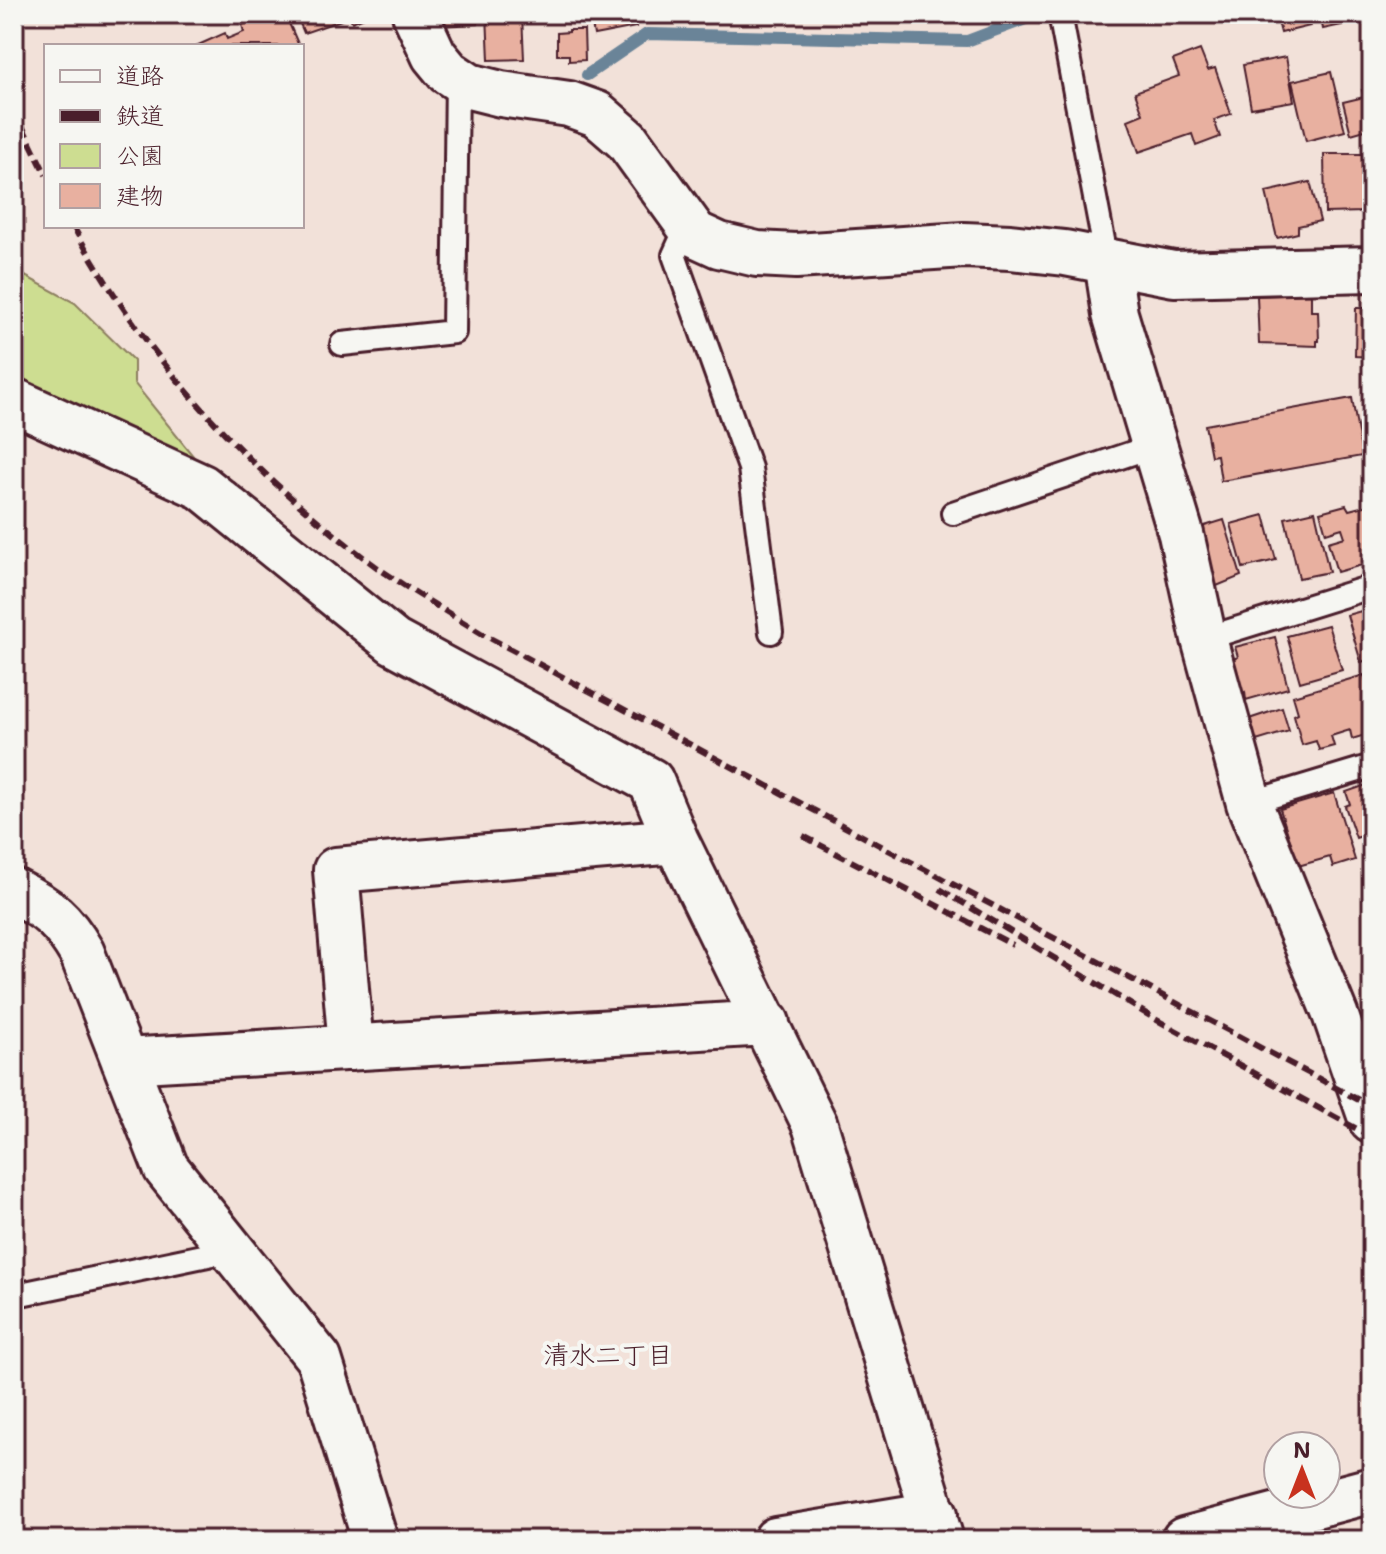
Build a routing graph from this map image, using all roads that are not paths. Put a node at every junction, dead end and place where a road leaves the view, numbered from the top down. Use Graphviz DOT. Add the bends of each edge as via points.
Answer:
graph roads {
  1 [pos="415,14"];
  2 [pos="1060,14"];
  3 [pos="457,78"];
  4 [pos="688,224"];
  5 [pos="1107,261"];
  6 [pos="1372,269"];
  7 [pos="342,344"];
  8 [pos="14,401"];
  9 [pos="1156,445"];
  10 [pos="953,513"];
  11 [pos="1361,590"];
  12 [pos="771,632"];
  13 [pos="1204,639"];
  14 [pos="1372,766"];
  15 [pos="1249,803"];
  16 [pos="676,841"];
  17 [pos="14,891"];
  18 [pos="767,1023"];
  19 [pos="351,1048"];
  20 [pos="124,1061"];
  21 [pos="1372,1121"];
  22 [pos="232,1250"];
  23 [pos="16,1295"];
  24 [pos="1372,1490"];
  25 [pos="938,1527"];
  26 [pos="375,1540"];
  27 [pos="776,1540"];
  28 [pos="1184,1540"];
  1 -- 3 [label="street" via="434,55"];
  2 -- 5 [label="lane"];
  3 -- 4 [label="street" via="469,86 597,114 627,140"];
  3 -- 7 [label="lane" via="454,332"];
  4 -- 5 [label="street" via="695,234 719,245 757,254 843,255 964,245"];
  4 -- 12 [label="lane" via="674,255 750,468"];
  5 -- 6 [label="street" via="1174,274"];
  5 -- 9 [label="street" via="1115,314"];
  8 -- 16 [label="street" via="202,487 394,642 651,781"];
  9 -- 10 [label="lane"];
  9 -- 13 [label="street"];
  11 -- 13 [label="lane"];
  13 -- 15 [label="street"];
  14 -- 15 [label="lane"];
  15 -- 21 [label="street" via="1335,1014"];
  16 -- 18 [label="street"];
  16 -- 19 [label="street" via="336,870"];
  17 -- 20 [label="street" via="41,904 66,926 82,953"];
  18 -- 19 [label="street"];
  18 -- 25 [label="street" via="815,1125"];
  19 -- 20 [label="street"];
  20 -- 22 [label="street" via="166,1168"];
  22 -- 23 [label="lane"];
  22 -- 26 [label="street" via="319,1359"];
  24 -- 28 [label="street"];
  25 -- 27 [label="street"];
}
